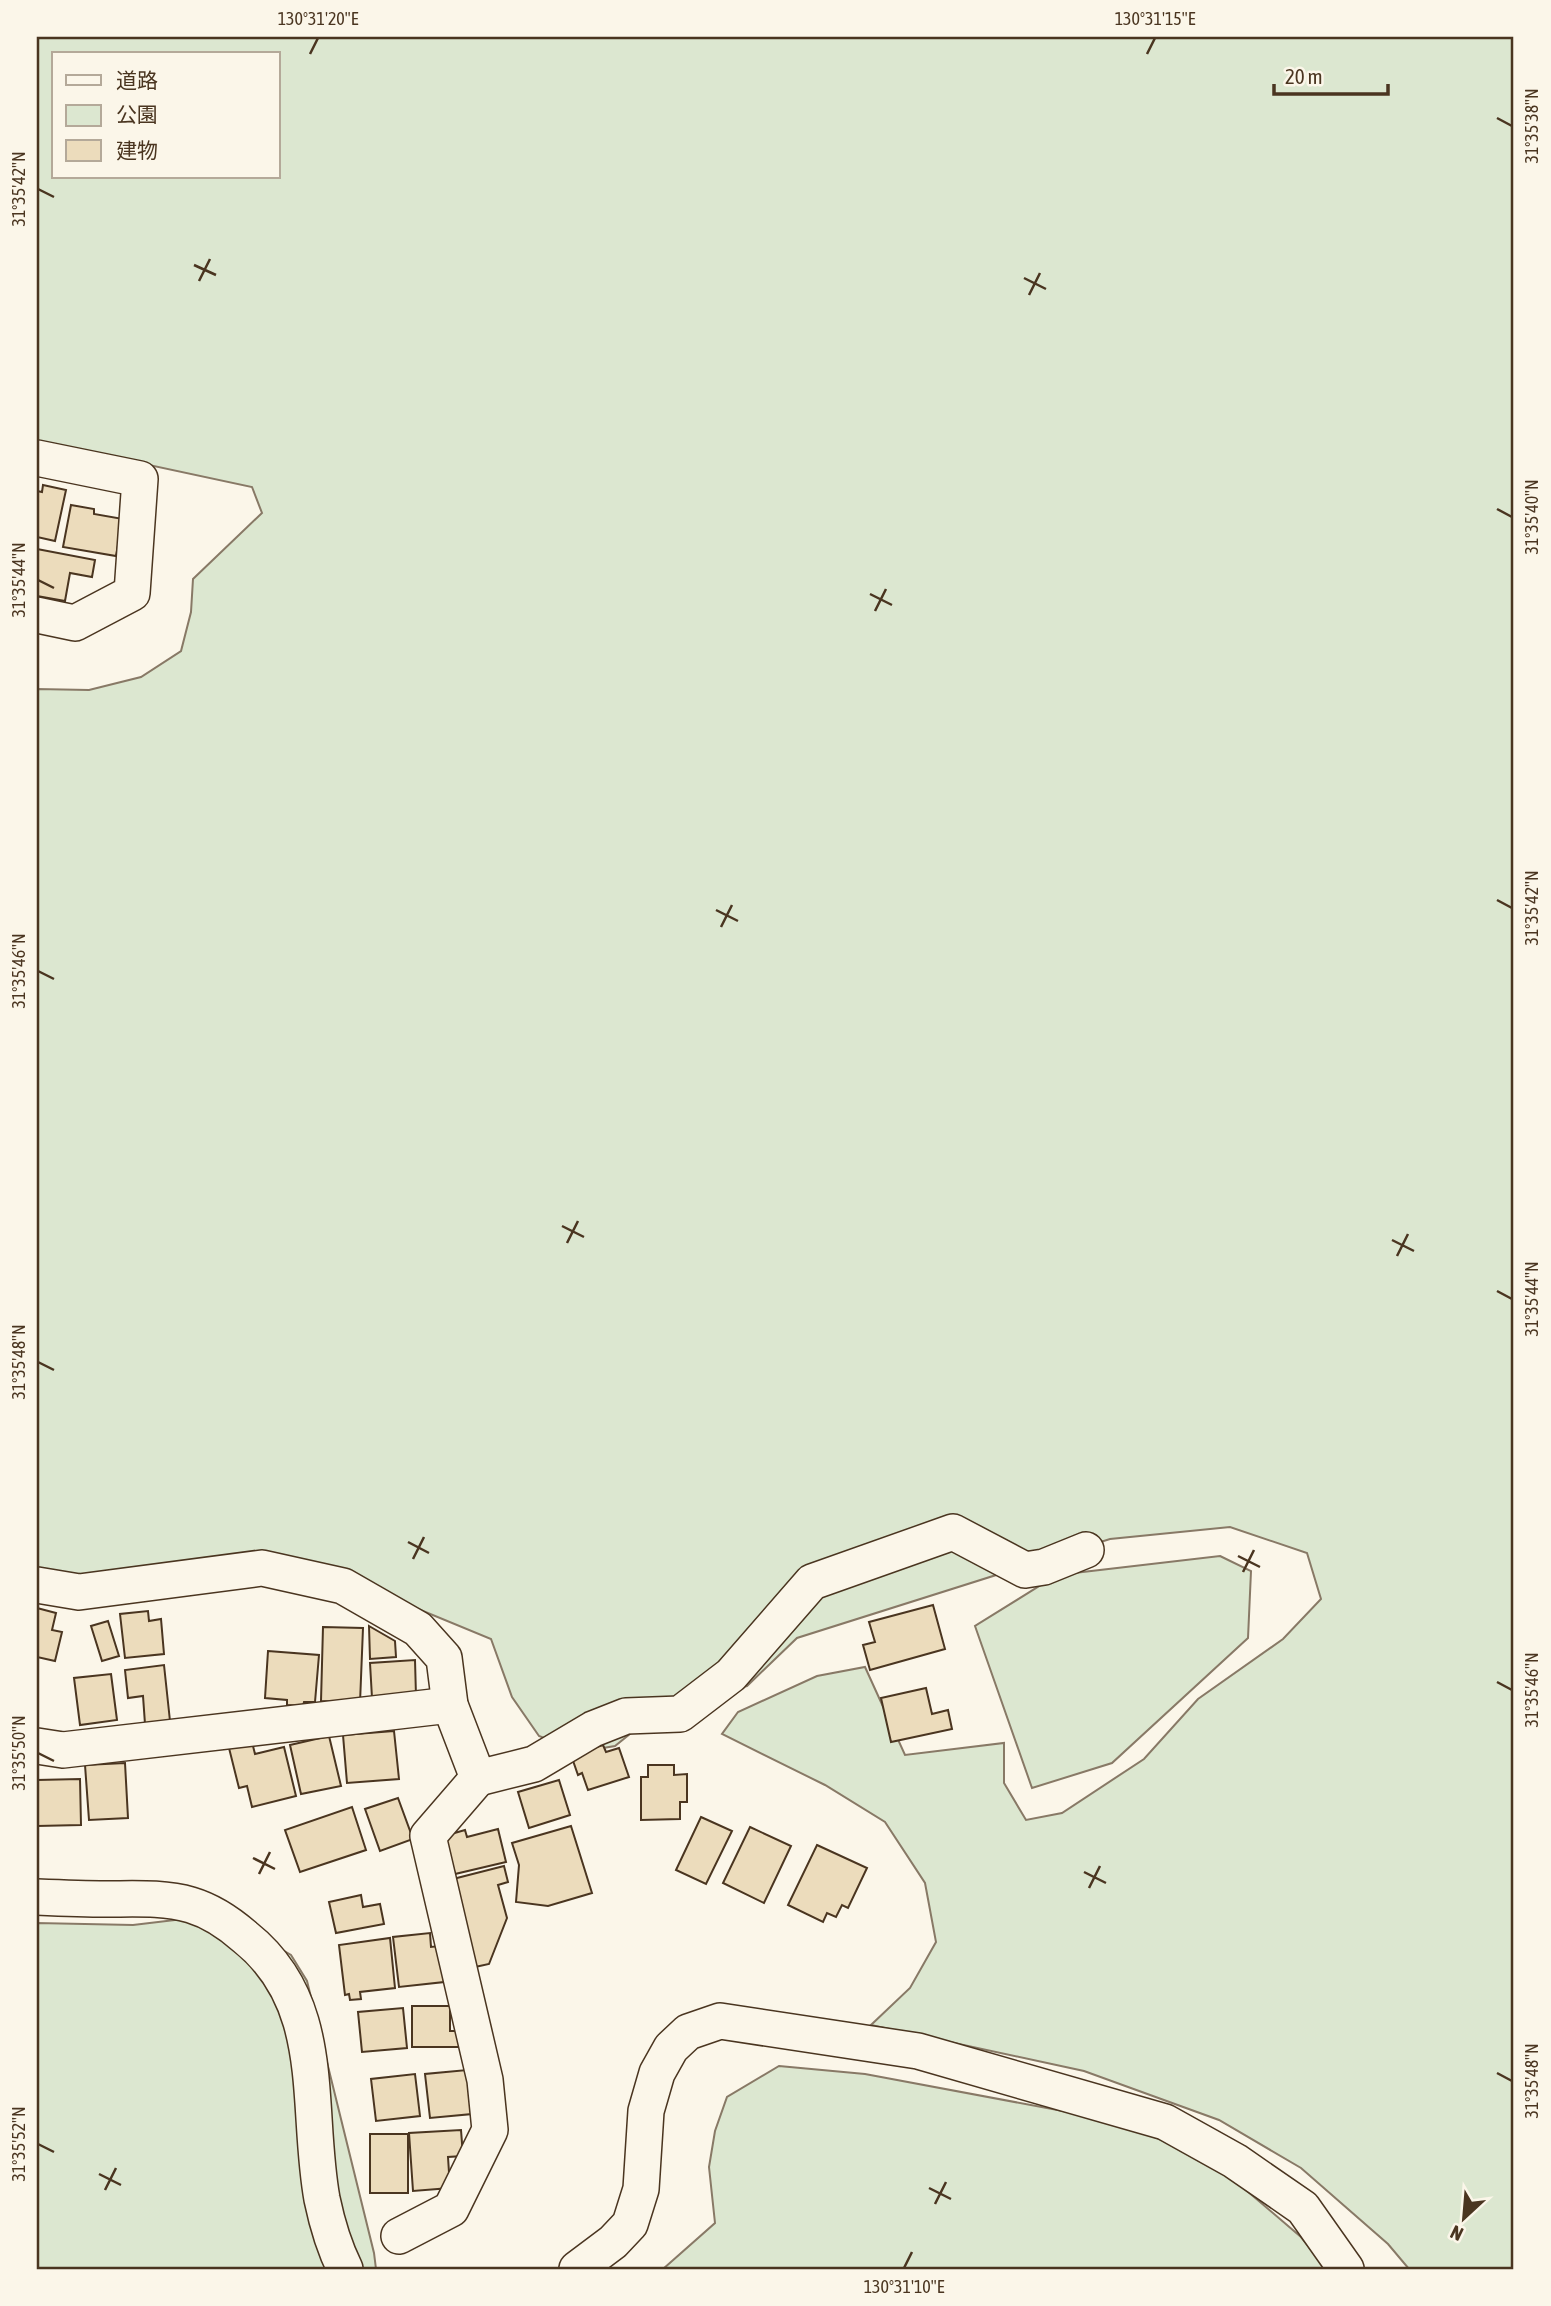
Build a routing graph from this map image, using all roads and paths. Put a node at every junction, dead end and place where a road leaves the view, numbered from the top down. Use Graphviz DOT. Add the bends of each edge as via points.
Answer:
graph roads {
  1 [pos="37,458"];
  2 [pos="37,615"];
  3 [pos="1086,1549"];
  4 [pos="37,1585"];
  5 [pos="450,1705"];
  6 [pos="37,1746"];
  7 [pos="478,1777"];
  8 [pos="37,1897"];
  9 [pos="399,2236"];
  10 [pos="345,2269"];
  11 [pos="577,2269"];
  12 [pos="1346,2269"];
  1 -- 2 [label="street" via="140,479 132,593 75,623"];
  3 -- 7 [label="street" via="1045,1567 1025,1570 953,1532 812,1582 731,1675 680,1714 626,1716 593,1729 534,1764"];
  4 -- 5 [label="street" via="79,1592 262,1568 343,1586 418,1629 444,1658"];
  5 -- 6 [label="street" via="63,1749"];
  5 -- 7 [label="street"];
  7 -- 9 [label="street" via="428,1836 485,2080 490,2130 451,2209"];
  8 -- 10 [label="street" via="156,1899 191,1905 225,1920 262,1950 286,1985 309,2053 322,2199 334,2247"];
  11 -- 12 [label="street" via="630,2224 641,2189 646,2112 657,2073 688,2032 720,2021 918,2050 1165,2122 1236,2161 1303,2208"];
}
